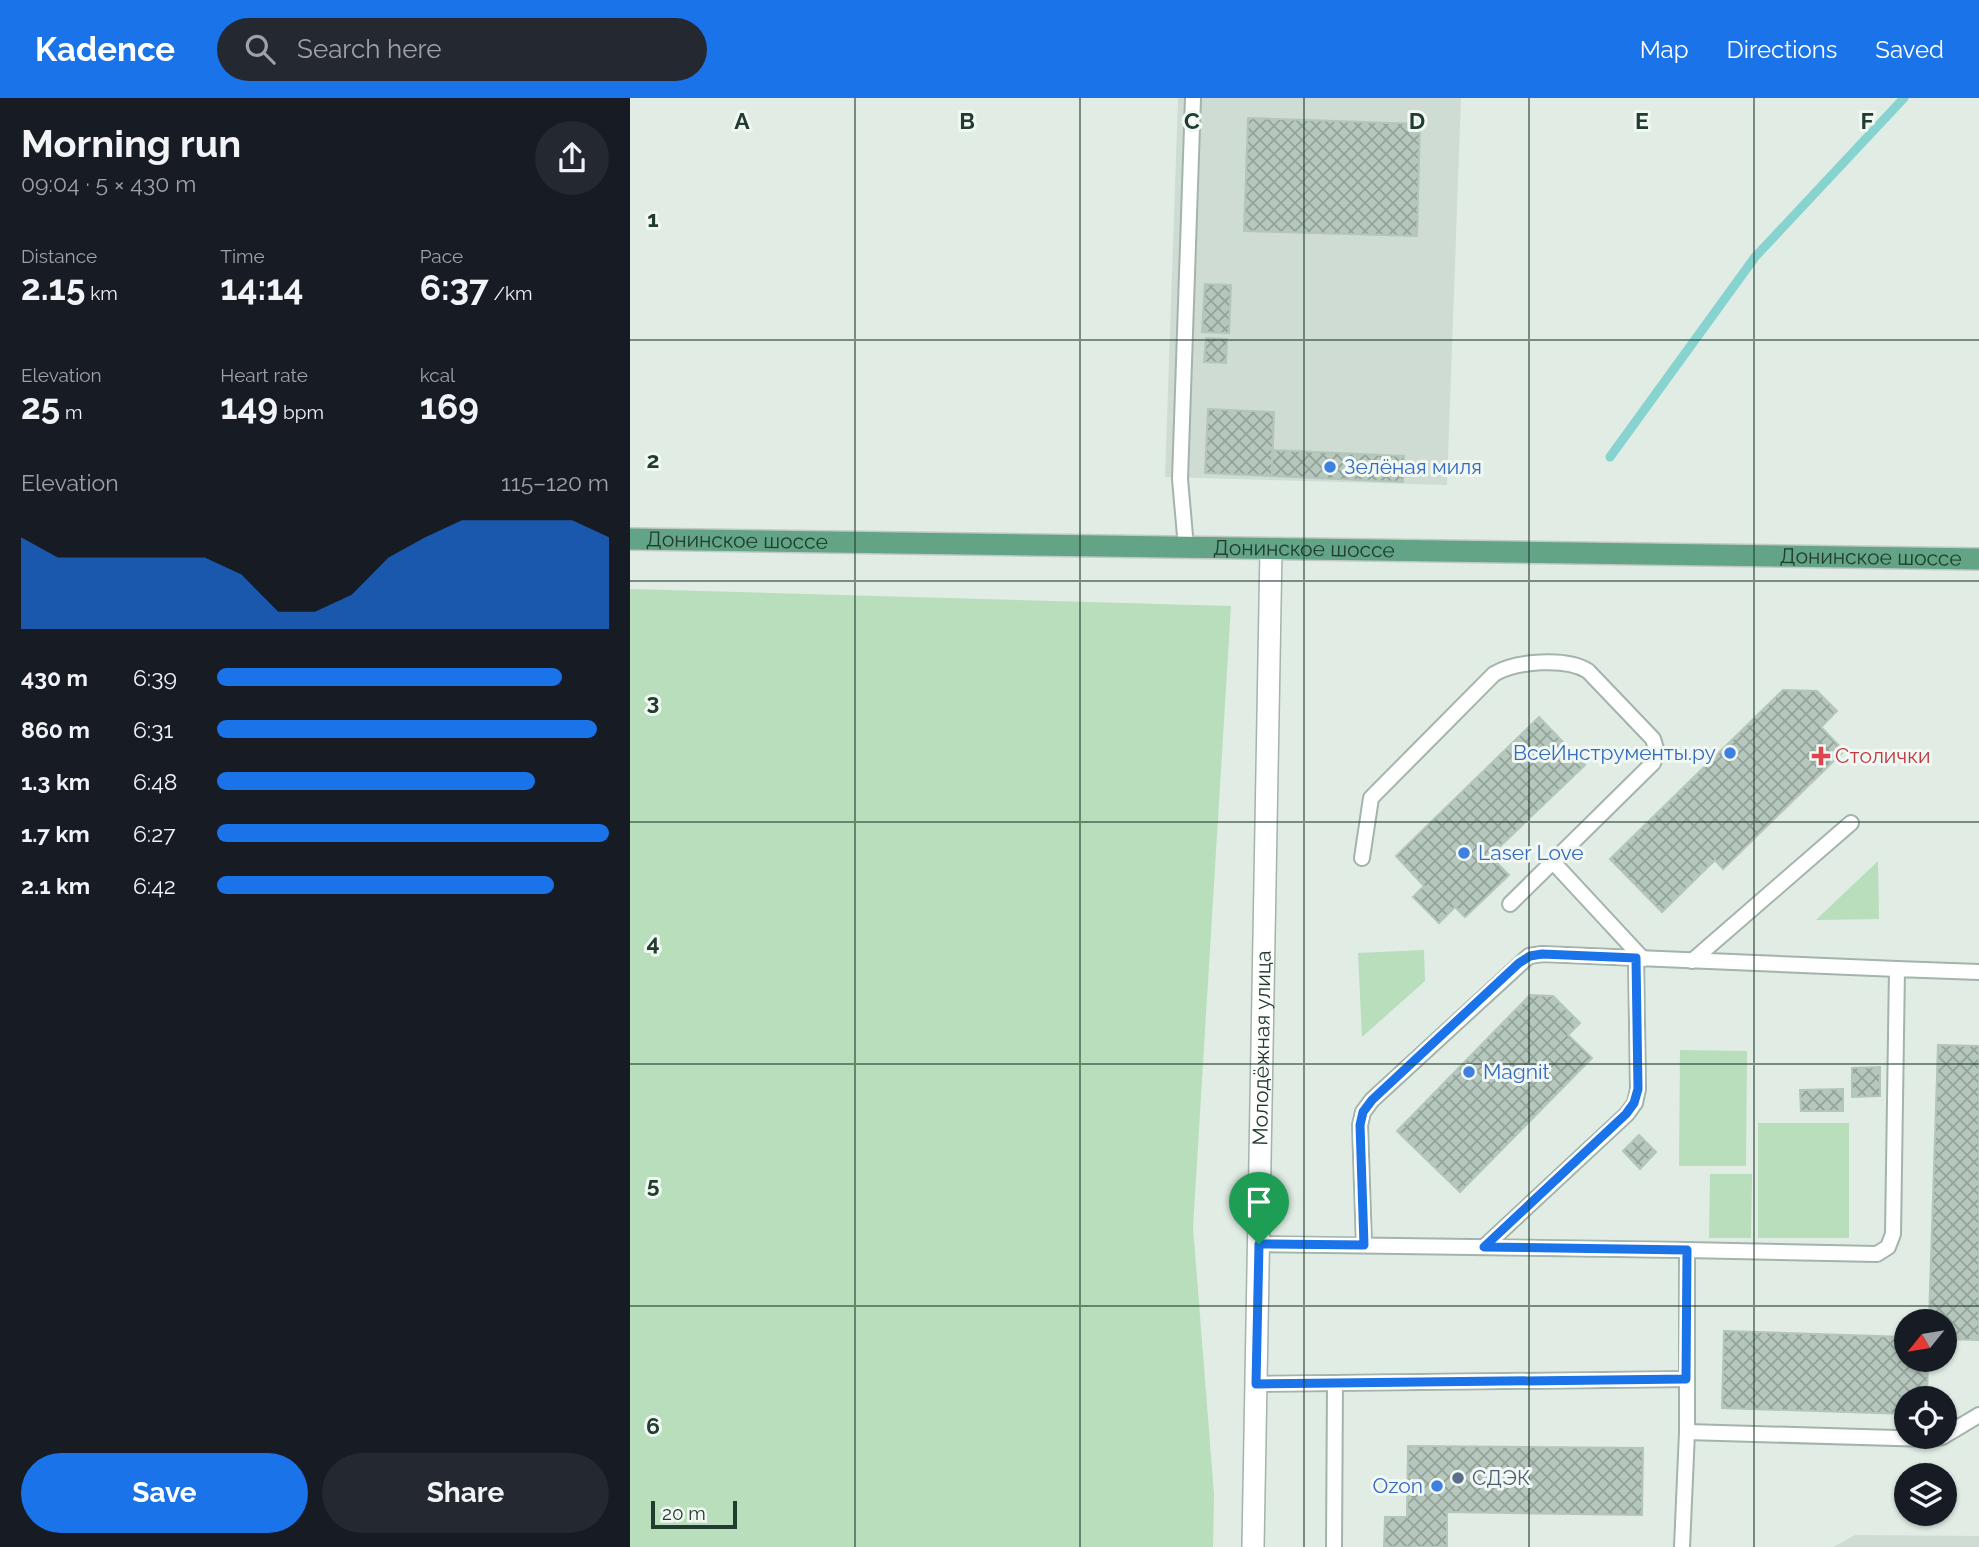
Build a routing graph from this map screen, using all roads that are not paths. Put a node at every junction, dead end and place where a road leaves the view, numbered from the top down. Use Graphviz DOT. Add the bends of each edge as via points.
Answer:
graph roads {
  1 [pos="1193,98"];
  2 [pos="630,539"];
  3 [pos="1186,547"];
  4 [pos="1271,549"];
  5 [pos="1979,559"];
  6 [pos="1851,822"];
  7 [pos="1362,858"];
  8 [pos="1553,862"];
  9 [pos="1510,904"];
  10 [pos="1639,958"];
  11 [pos="1692,961"];
  12 [pos="1897,969"];
  13 [pos="1979,972"];
  14 [pos="1259,1244"];
  15 [pos="1364,1245"];
  16 [pos="1484,1247"];
  17 [pos="1687,1250"];
  18 [pos="1686,1379"];
  19 [pos="1256,1384"];
  20 [pos="1335,1384"];
  21 [pos="1979,1415"];
  22 [pos="1957,1428"];
  23 [pos="1687,1432"];
  24 [pos="1894,1438"];
  25 [pos="1253,1547"];
  26 [pos="1334,1547"];
  27 [pos="1682,1547"];
  1 -- 3 [label="lane" via="1180,479"];
  2 -- 3 [label="main road, Донинское шоссе"];
  3 -- 4 [label="main road, Донинское шоссе"];
  4 -- 5 [label="main road, Донинское шоссе"];
  4 -- 14 [label="street, Молодёжная улица"];
  6 -- 11 [label="lane"];
  7 -- 8 [label="lane" via="1371,797 1494,674 1514,666 1565,662 1588,671 1653,739 1657,752 1653,763"];
  8 -- 9 [label="lane"];
  8 -- 10 [label="lane"];
  10 -- 11 [label="lane"];
  10 -- 15 [label="lane" via="1530,956 1372,1100 1360,1125"];
  10 -- 16 [label="lane" via="1638,1089 1634,1103"];
  11 -- 12 [label="lane"];
  12 -- 13 [label="lane"];
  12 -- 17 [label="lane" via="1893,1234 1888,1247 1877,1254"];
  14 -- 15 [label="lane"];
  14 -- 19 [label="street, Молодёжная улица"];
  15 -- 16 [label="lane"];
  16 -- 17 [label="lane"];
  17 -- 18 [label="lane"];
  18 -- 20 [label="lane"];
  18 -- 23 [label="lane"];
  19 -- 20 [label="lane"];
  19 -- 25 [label="street, Молодёжная улица"];
  20 -- 26 [label="lane"];
  21 -- 22 [label="lane"];
  23 -- 24 [label="lane"];
  23 -- 27 [label="lane"];
}
